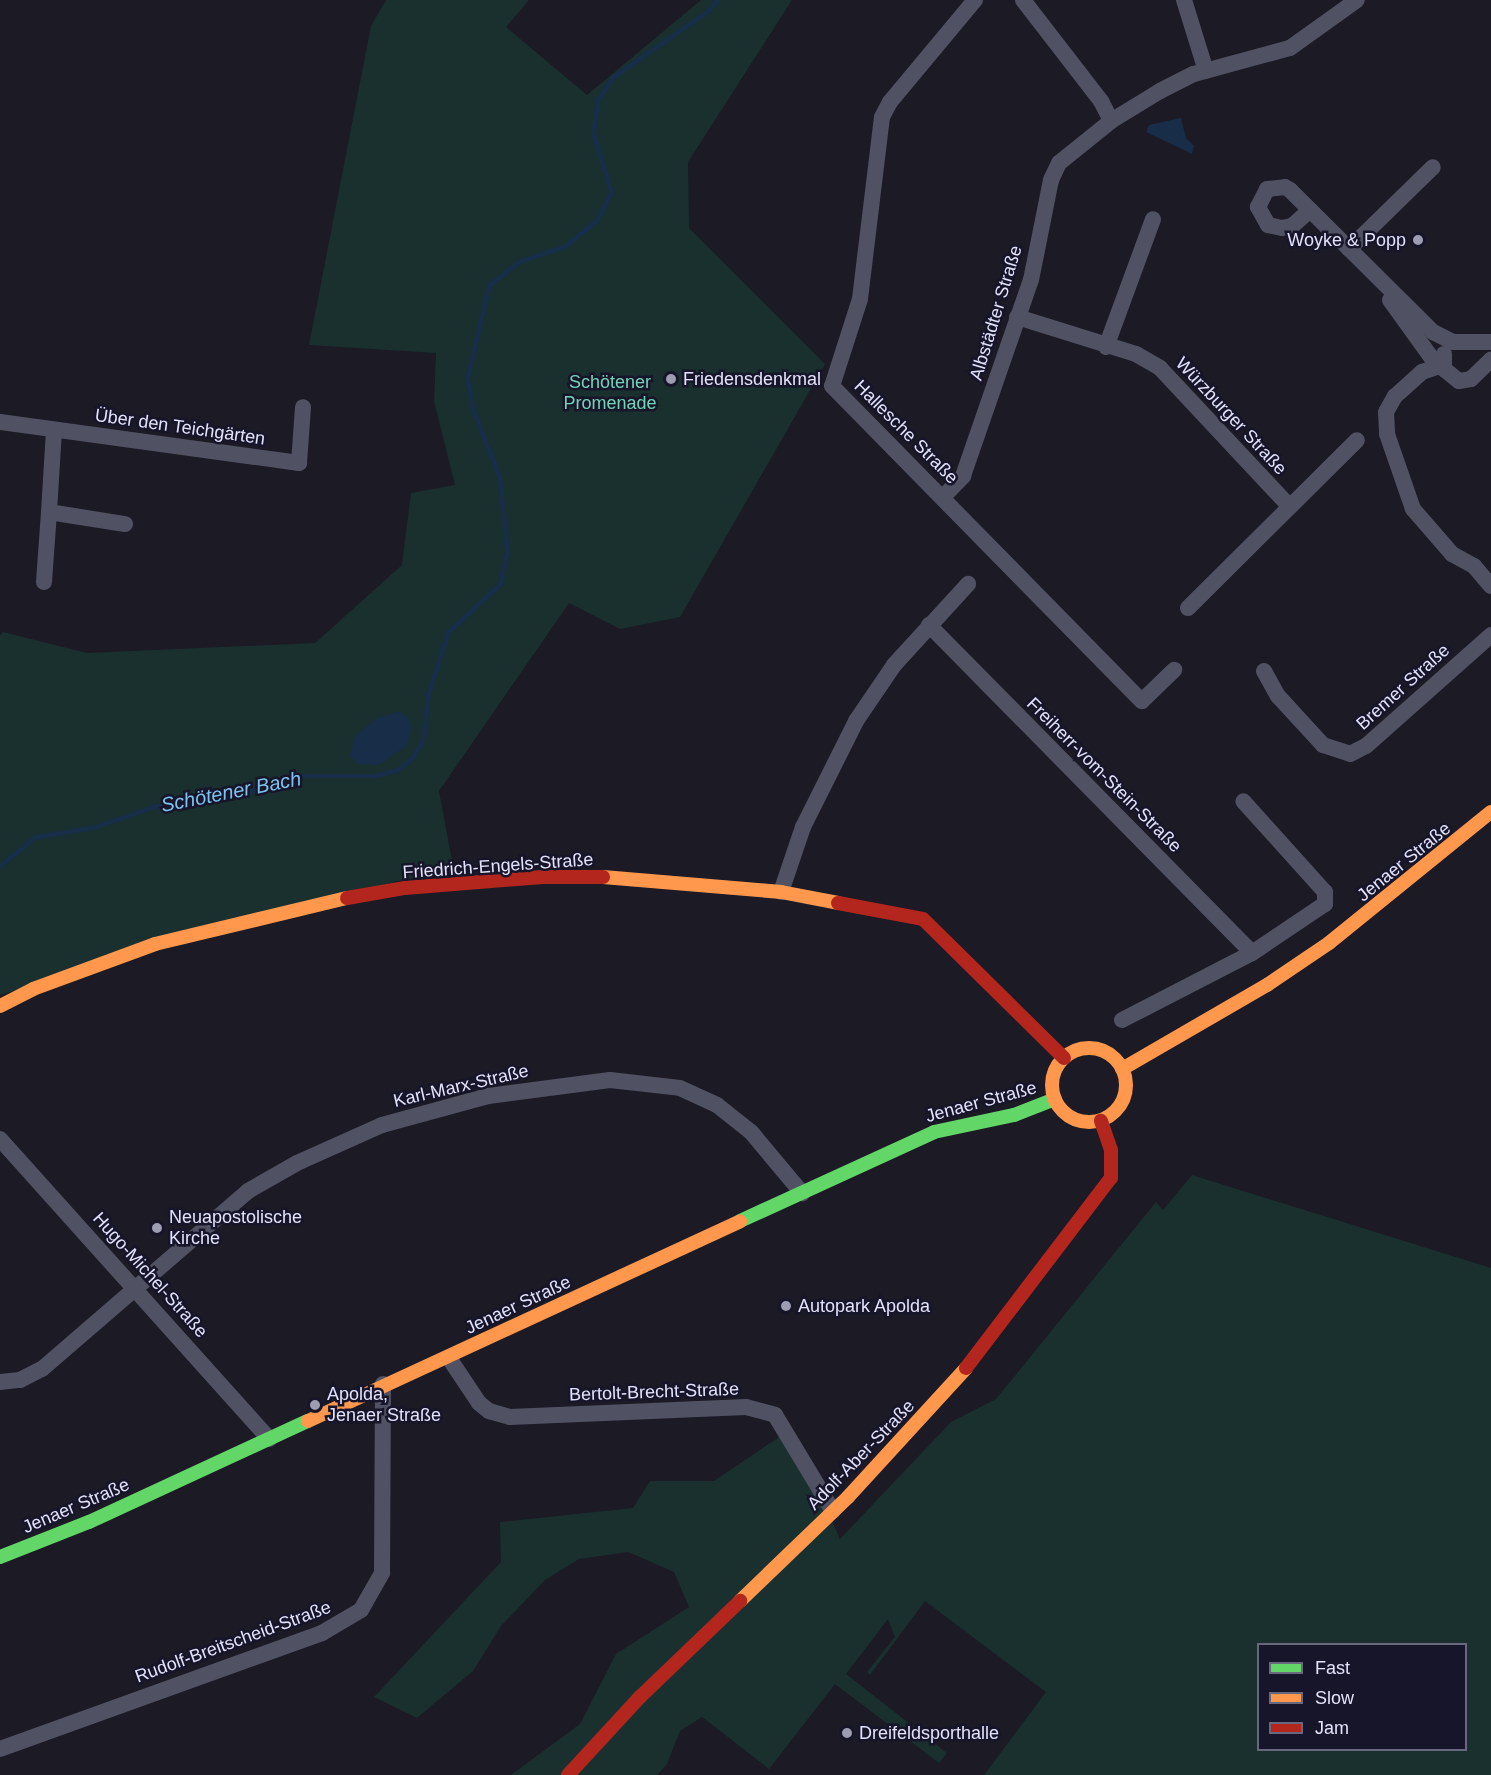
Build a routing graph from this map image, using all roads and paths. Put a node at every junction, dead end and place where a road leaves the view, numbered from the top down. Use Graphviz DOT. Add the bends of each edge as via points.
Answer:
graph roads {
  1 [pos="975,0"];
  2 [pos="1023,0"];
  3 [pos="1184,0"];
  4 [pos="1354,1"];
  5 [pos="1206,70"];
  6 [pos="1111,121"];
  7 [pos="1433,167"];
  8 [pos="1310,210"];
  9 [pos="1153,219"];
  10 [pos="1349,249"];
  11 [pos="1380,281"];
  12 [pos="1017,317"];
  13 [pos="1453,342"];
  14 [pos="1491,342"];
  15 [pos="1106,346"];
  16 [pos="1491,360"];
  17 [pos="1443,365"];
  18 [pos="303,407"];
  19 [pos="0,422"];
  20 [pos="54,430"];
  21 [pos="1357,440"];
  22 [pos="944,496"];
  23 [pos="1290,507"];
  24 [pos="49,512"];
  25 [pos="125,524"];
  26 [pos="44,582"];
  27 [pos="968,584"];
  28 [pos="1491,586"];
  29 [pos="1188,608"];
  30 [pos="929,625"];
  31 [pos="1491,635"];
  32 [pos="1174,670"];
  33 [pos="1264,671"];
  34 [pos="1243,801"];
  35 [pos="1491,812"];
  36 [pos="781,891"];
  37 [pos="1252,953"];
  38 [pos="0,1006"];
  39 [pos="1122,1020"];
  40 [pos="1064,1058"];
  41 [pos="1122,1069"];
  42 [pos="1054,1099"];
  43 [pos="1101,1121"];
  44 [pos="0,1138"];
  45 [pos="802,1193"];
  46 [pos="136,1287"];
  47 [pos="449,1358"];
  48 [pos="0,1382"];
  49 [pos="383,1384"];
  50 [pos="269,1439"];
  51 [pos="833,1511"];
  52 [pos="0,1557"];
  53 [pos="0,1749"];
  54 [pos="568,1775"];
  1 -- 22 [label="street, Hallesche Straße" via="890,102 882,117 861,299 832,386"];
  2 -- 6 [label="street" via="1101,101"];
  3 -- 5 [label="street"];
  4 -- 5 [label="street, Albstädter Straße" via="1290,48"];
  5 -- 6 [label="street, Albstädter Straße" via="1160,91"];
  6 -- 12 [label="street, Albstädter Straße" via="1059,163 1051,180 1031,280"];
  7 -- 10 [label="street"];
  8 -- 10 [label="street"];
  9 -- 15 [label="street"];
  10 -- 11 [label="street"];
  11 -- 13 [label="street" via="1433,332"];
  11 -- 17 [label="street" via="1401,317 1431,357"];
  12 -- 15 [label="street, Würzburger Straße"];
  12 -- 22 [label="street, Albstädter Straße" via="963,476"];
  13 -- 14 [label="street"];
  13 -- 17 [label="street" via="1445,350"];
  15 -- 23 [label="street, Würzburger Straße" via="1136,354 1162,370"];
  16 -- 17 [label="street" via="1465,381 1453,379"];
  17 -- 28 [label="street" via="1422,372 1395,396 1386,412 1387,434 1413,509 1452,554 1474,567"];
  18 -- 20 [label="street, Über den Teichgärten" via="299,463"];
  19 -- 20 [label="street, Über den Teichgärten"];
  20 -- 24 [label="street"];
  21 -- 23 [label="street"];
  22 -- 32 [label="street, Hallesche Straße" via="1142,701"];
  23 -- 29 [label="street"];
  24 -- 25 [label="street"];
  24 -- 26 [label="street"];
  27 -- 30 [label="street"];
  30 -- 36 [label="street" via="894,665 856,721 803,827"];
  30 -- 37 [label="street, Freiherr-vom-Stein-Straße"];
  31 -- 33 [label="street, Bremer Straße" via="1366,746 1350,754 1323,745 1278,696"];
  34 -- 37 [label="street" via="1325,892 1325,904 1315,914"];
  35 -- 41 [label="street, Jenaer Straße" via="1329,943 1267,985"];
  36 -- 38 [label="street, Friedrich-Engels-Straße" via="626,877 543,877 405,888 209,928 66,977"];
  36 -- 40 [label="street, Friedrich-Engels-Straße" via="922,919"];
  37 -- 39 [label="street"];
  40 -- 41 [label="street" via="1084,1048 1096,1049 1107,1053"];
  40 -- 42 [label="street" via="1053,1077"];
  41 -- 43 [label="street" via="1124,1100 1111,1116"];
  42 -- 43 [label="street" via="1079,1121"];
  42 -- 45 [label="street, Jenaer Straße" via="1014,1115 934,1132"];
  43 -- 51 [label="street, Adolf-Aber-Straße" via="1111,1150 1111,1178 1095,1203 957,1380"];
  44 -- 46 [label="street, Hugo-Michel-Straße"];
  45 -- 46 [label="street, Karl-Marx-Straße" via="751,1132 717,1105 681,1088 610,1080 556,1084 488,1096 382,1125 297,1163 248,1191"];
  45 -- 47 [label="street, Jenaer Straße"];
  46 -- 48 [label="street, Karl-Marx-Straße" via="42,1369 20,1380"];
  46 -- 50 [label="street, Hugo-Michel-Straße"];
  47 -- 49 [label="street, Jenaer Straße"];
  47 -- 51 [label="street, Bertolt-Brecht-Straße" via="479,1403 489,1411 510,1417 746,1407 775,1415"];
  49 -- 50 [label="street, Jenaer Straße"];
  49 -- 53 [label="street, Rudolf-Breitscheid-Straße" via="382,1573 361,1610 322,1633"];
  50 -- 52 [label="street, Jenaer Straße" via="89,1522"];
  51 -- 54 [label="street, Adolf-Aber-Straße" via="640,1697"];
}
